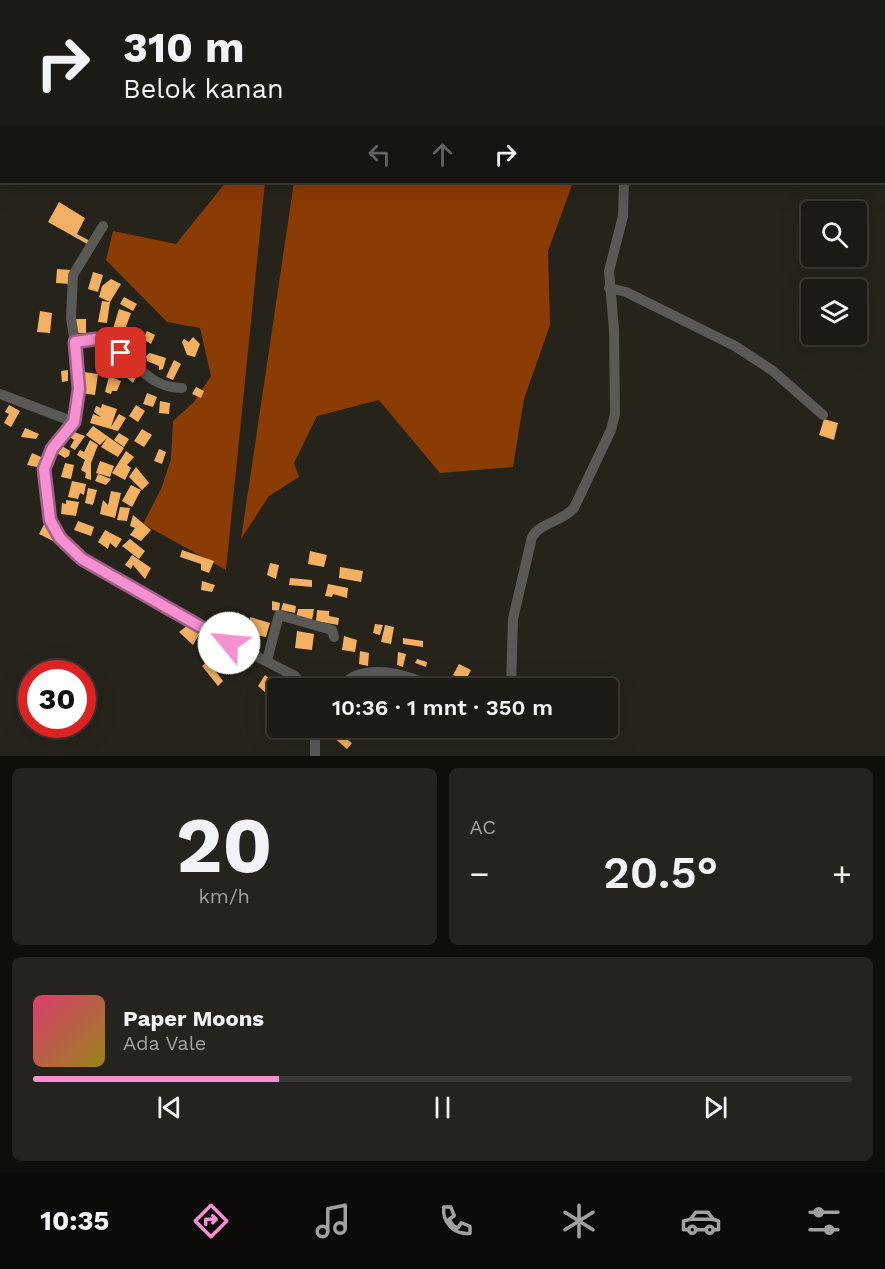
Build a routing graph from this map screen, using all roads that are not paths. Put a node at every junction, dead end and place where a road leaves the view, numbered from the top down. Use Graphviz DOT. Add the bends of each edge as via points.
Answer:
graph roads {
  1 [pos="624,183"];
  2 [pos="104,226"];
  3 [pos="609,288"];
  4 [pos="75,342"];
  5 [pos="182,388"];
  6 [pos="0,393"];
  7 [pos="823,416"];
  8 [pos="74,422"];
  9 [pos="334,637"];
  10 [pos="267,660"];
  11 [pos="296,678"];
  12 [pos="353,678"];
  13 [pos="408,678"];
  14 [pos="511,678"];
  15 [pos="315,738"];
  16 [pos="315,756"];
  1 -- 3 [label="street" via="623,216 610,259"];
  2 -- 4 [label="street" via="73,275 70,305"];
  3 -- 7 [label="street" via="626,292 730,343 773,371"];
  3 -- 14 [label="street" via="614,330 614,421 574,508 538,529 532,537 513,619"];
  4 -- 5 [label="street" via="103,341 155,382 168,388"];
  4 -- 8 [label="street" via="79,389"];
  6 -- 8 [label="street"];
  8 -- 10 [label="street" via="52,449 44,469 50,520 60,538 82,559 168,610"];
  9 -- 10 [label="street" via="332,630 279,615"];
  10 -- 11 [label="street"];
  12 -- 13 [label="street" via="366,673"];
  15 -- 16 [label="street"];
}
